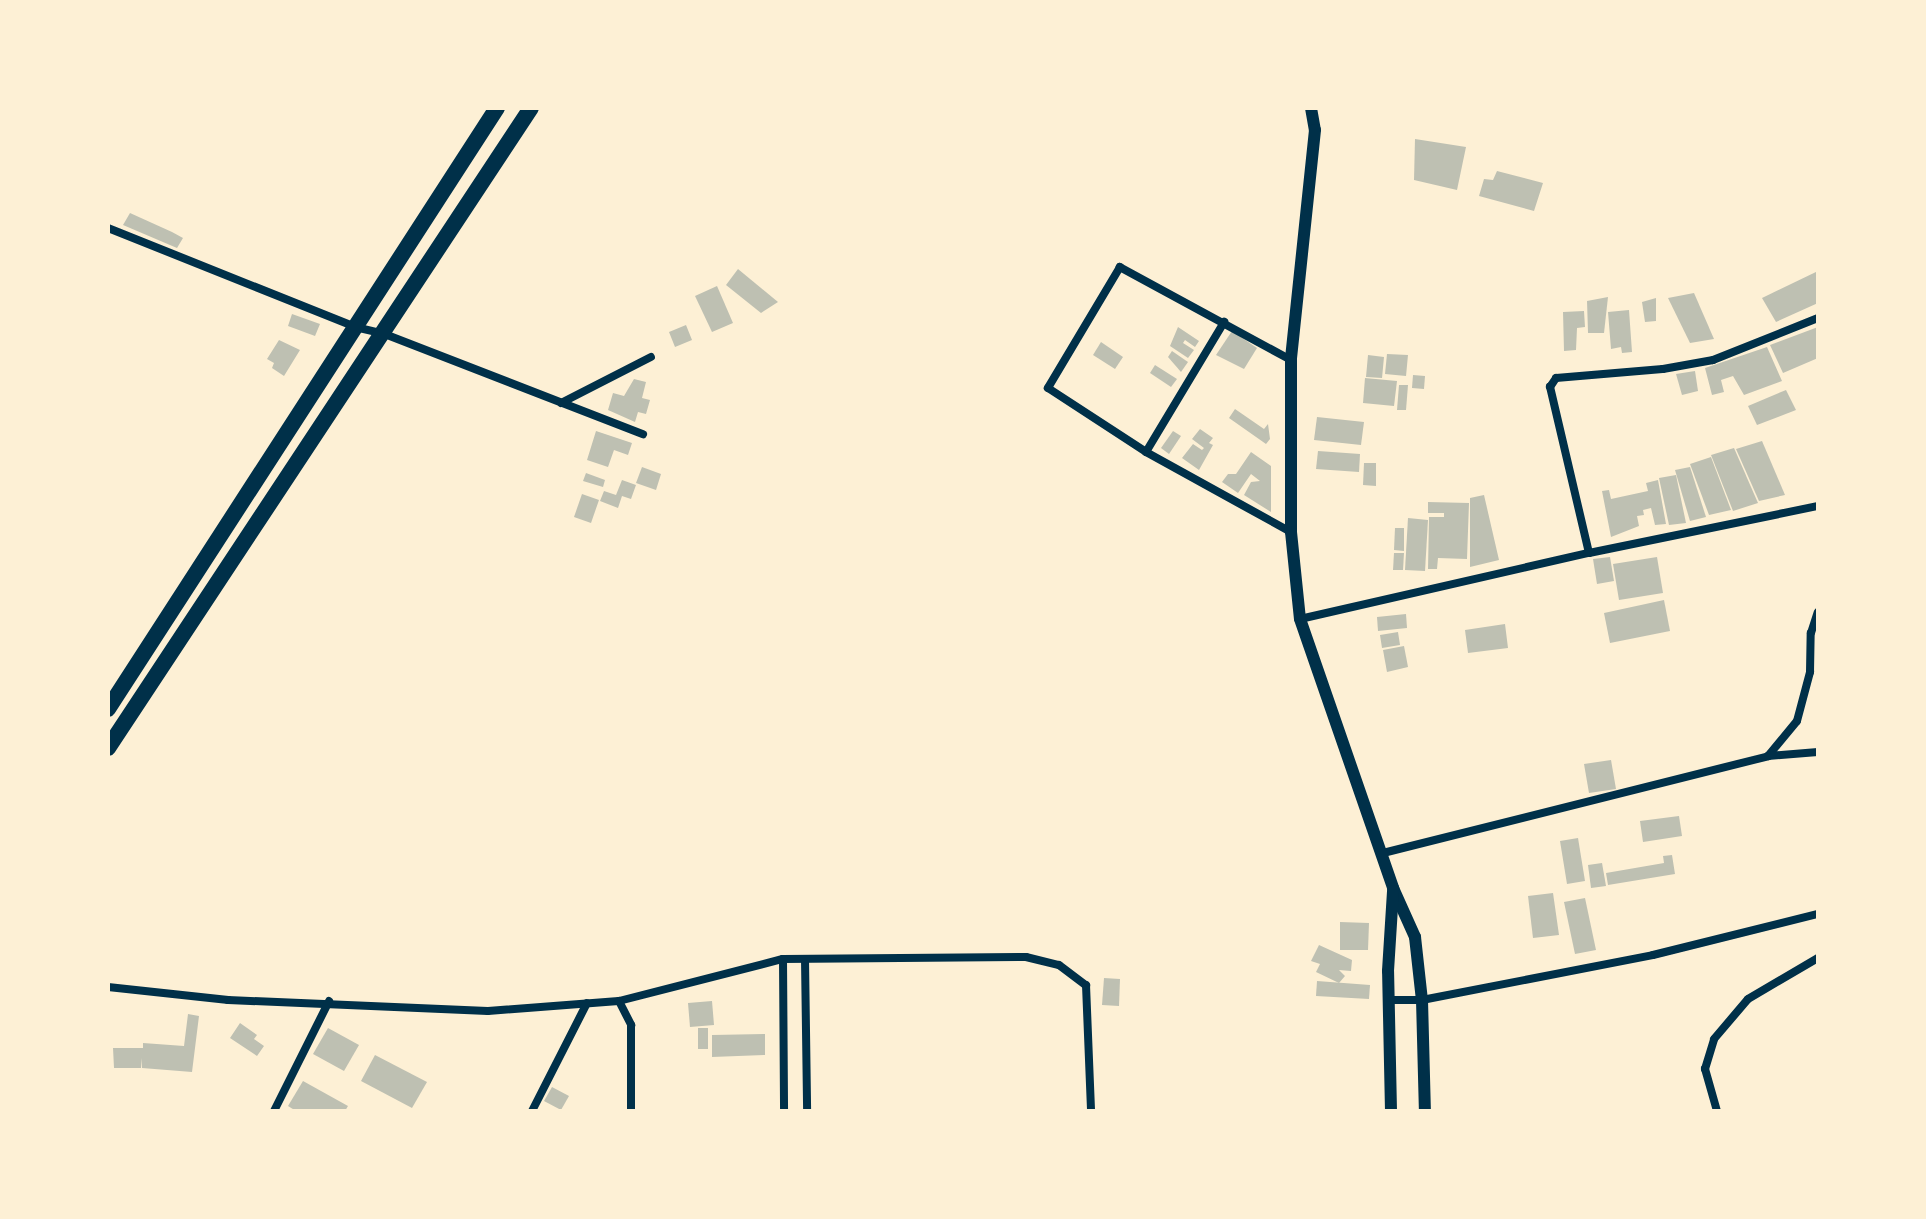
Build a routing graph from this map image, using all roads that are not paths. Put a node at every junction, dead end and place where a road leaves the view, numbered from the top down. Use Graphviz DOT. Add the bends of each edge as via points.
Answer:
graph roads {
  1 [pos="497,108"];
  2 [pos="531,108"];
  3 [pos="1311,108"];
  4 [pos="108,228"];
  5 [pos="1818,318"];
  6 [pos="1224,322"];
  7 [pos="355,327"];
  8 [pos="382,333"];
  9 [pos="651,357"];
  10 [pos="1291,360"];
  11 [pos="561,403"];
  12 [pos="643,434"];
  13 [pos="1146,452"];
  14 [pos="1818,506"];
  15 [pos="1291,532"];
  16 [pos="1589,553"];
  17 [pos="1818,612"];
  18 [pos="1300,619"];
  19 [pos="108,709"];
  20 [pos="108,748"];
  21 [pos="1818,752"];
  22 [pos="1768,756"];
  23 [pos="1383,853"];
  24 [pos="1393,888"];
  25 [pos="1818,914"];
  26 [pos="1818,958"];
  27 [pos="783,959"];
  28 [pos="805,959"];
  29 [pos="108,987"];
  30 [pos="1388,1000"];
  31 [pos="1422,1000"];
  32 [pos="329,1001"];
  33 [pos="619,1001"];
  34 [pos="587,1003"];
  35 [pos="274,1111"];
  36 [pos="532,1111"];
  37 [pos="631,1111"];
  38 [pos="784,1111"];
  39 [pos="807,1111"];
  40 [pos="1091,1111"];
  41 [pos="1391,1111"];
  42 [pos="1425,1111"];
  43 [pos="1717,1111"];
  1 -- 7 [label="highway"];
  2 -- 8 [label="highway"];
  3 -- 10 [label="street" via="1315,130"];
  4 -- 7 [label="street"];
  5 -- 16 [label="street" via="1713,360 1556,378 1550,387"];
  6 -- 10 [label="street"];
  6 -- 13 [label="street"];
  6 -- 13 [label="street" via="1120,267 1048,388"];
  7 -- 8 [label="street"];
  7 -- 19 [label="highway"];
  8 -- 11 [label="street"];
  8 -- 20 [label="highway"];
  9 -- 11 [label="street"];
  10 -- 15 [label="street"];
  11 -- 12 [label="street"];
  13 -- 15 [label="street"];
  14 -- 16 [label="street"];
  15 -- 18 [label="street"];
  16 -- 18 [label="street"];
  17 -- 22 [label="street" via="1797,721"];
  18 -- 23 [label="street"];
  21 -- 22 [label="street"];
  22 -- 23 [label="street"];
  23 -- 24 [label="street"];
  24 -- 30 [label="street"];
  24 -- 31 [label="street" via="1415,937"];
  25 -- 31 [label="street" via="1653,955"];
  26 -- 43 [label="street" via="1748,999 1714,1039 1705,1069"];
  27 -- 28 [label="street"];
  27 -- 33 [label="street"];
  27 -- 38 [label="street"];
  28 -- 39 [label="street"];
  28 -- 40 [label="street" via="1026,957 1059,965 1086,985"];
  29 -- 32 [label="street" via="228,1000"];
  30 -- 31 [label="street"];
  30 -- 41 [label="street"];
  31 -- 42 [label="street"];
  32 -- 34 [label="street" via="488,1011"];
  32 -- 35 [label="street"];
  33 -- 34 [label="street"];
  33 -- 37 [label="street" via="631,1025"];
  34 -- 36 [label="street"];
}
